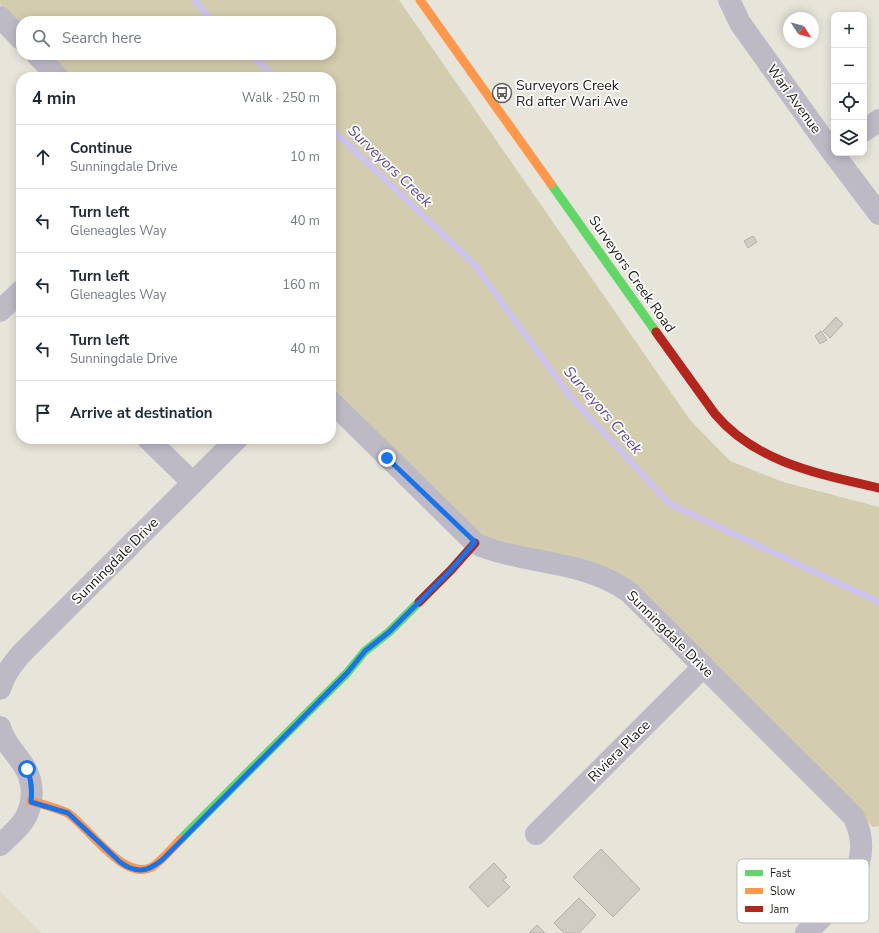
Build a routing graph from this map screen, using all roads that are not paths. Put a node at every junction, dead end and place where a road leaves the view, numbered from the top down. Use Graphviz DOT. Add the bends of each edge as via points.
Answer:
graph roads {
  1 [pos="420,0"];
  2 [pos="729,0"];
  3 [pos="0,17"];
  4 [pos="16,34"];
  5 [pos="42,60"];
  6 [pos="53,72"];
  7 [pos="879,120"];
  8 [pos="867,129"];
  9 [pos="831,150"];
  10 [pos="835,156"];
  11 [pos="879,214"];
  12 [pos="336,407"];
  13 [pos="153,444"];
  14 [pos="233,444"];
  15 [pos="193,483"];
  16 [pos="879,488"];
  17 [pos="475,542"];
  18 [pos="703,667"];
  19 [pos="0,689"];
  20 [pos="0,727"];
  21 [pos="31,802"];
  22 [pos="536,834"];
  23 [pos="0,845"];
  24 [pos="865,859"];
  25 [pos="816,923"];
  26 [pos="806,933"];
  1 -- 16 [label="street, Surveyors Creek Road" via="695,387 726,426 749,446 779,461 806,471"];
  2 -- 9 [label="street, Wari Avenue" via="740,23"];
  3 -- 4 [label="street"];
  5 -- 6 [label="street"];
  7 -- 8 [label="street"];
  10 -- 11 [label="street, Wari Avenue"];
  12 -- 17 [label="street, Sunningdale Drive"];
  13 -- 15 [label="street"];
  14 -- 15 [label="street, Sunningdale Drive"];
  15 -- 19 [label="street, Sunningdale Drive" via="21,654 9,669"];
  17 -- 18 [label="street, Sunningdale Drive" via="492,551 579,569 611,580 638,599"];
  17 -- 21 [label="street" via="389,632 365,651 347,673 151,873 128,868 68,813"];
  18 -- 22 [label="street, Riviera Place"];
  18 -- 24 [label="street, Sunningdale Drive" via="853,816 863,832"];
  20 -- 21 [label="street" via="6,741 29,775"];
  21 -- 23 [label="street" via="21,824"];
  25 -- 26 [label="street, Sunningdale Drive"];
}
